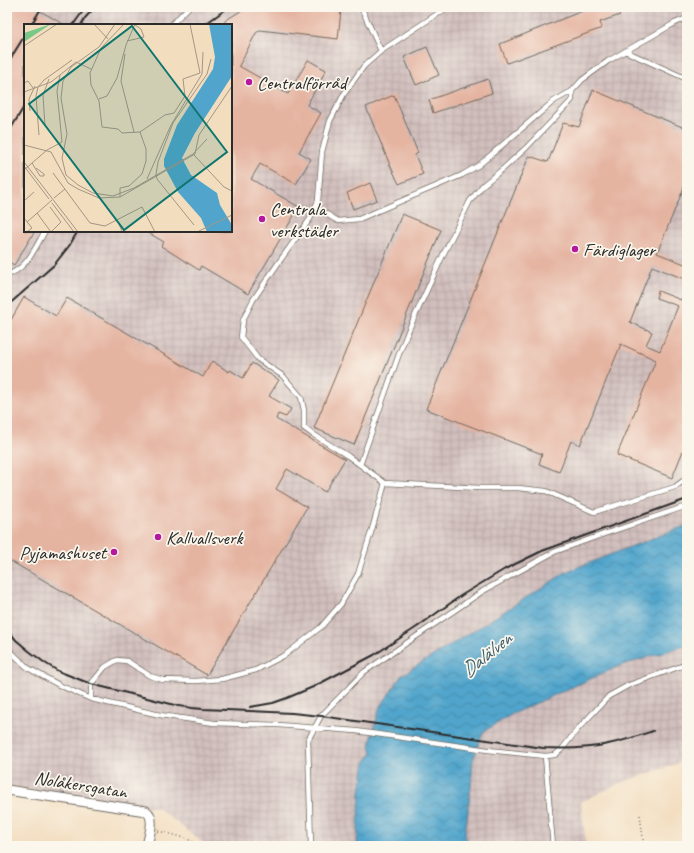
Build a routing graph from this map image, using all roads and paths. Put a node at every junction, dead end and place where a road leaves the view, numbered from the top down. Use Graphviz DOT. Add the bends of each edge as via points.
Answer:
graph roads {
  1 [pos="189,7"];
  2 [pos="361,7"];
  3 [pos="448,7"];
  4 [pos="687,18"];
  5 [pos="172,24"];
  6 [pos="625,51"];
  7 [pos="380,52"];
  8 [pos="687,79"];
  9 [pos="572,91"];
  10 [pos="315,207"];
  11 [pos="44,232"];
  12 [pos="7,276"];
  13 [pos="360,465"];
  14 [pos="687,478"];
  15 [pos="385,483"];
  16 [pos="687,506"];
  17 [pos="7,648"];
  18 [pos="687,664"];
  19 [pos="91,699"];
  20 [pos="314,728"];
  21 [pos="545,756"];
  22 [pos="7,790"];
  23 [pos="640,815"];
  24 [pos="150,829"];
  25 [pos="147,846"];
  26 [pos="199,846"];
  27 [pos="311,846"];
  28 [pos="553,846"];
  29 [pos="644,846"];
  1 -- 5 [label="lane"];
  2 -- 7 [label="lane"];
  3 -- 7 [label="lane"];
  4 -- 6 [label="lane"];
  6 -- 8 [label="lane"];
  6 -- 9 [label="lane" via="582,80"];
  7 -- 10 [label="lane" via="364,66 344,94 330,121 322,152 318,201"];
  9 -- 10 [label="lane" via="554,101 479,165 462,175 360,219 338,221"];
  9 -- 13 [label="lane" via="572,100 526,148 483,185 470,201 409,329"];
  10 -- 13 [label="lane" via="310,219 253,300 243,320 241,337 258,359 283,376 301,397 304,428"];
  11 -- 12 [label="lane" via="24,265"];
  13 -- 15 [label="lane"];
  14 -- 15 [label="lane" via="675,487 594,512 546,492 518,488"];
  15 -- 19 [label="lane" via="358,574 341,604 321,627 285,655 256,670 222,679 196,681 163,680 150,676 127,661 117,660 105,667 91,684"];
  16 -- 20 [label="lane" via="554,552 483,591 364,672 321,716"];
  17 -- 19 [label="lane" via="28,668"];
  18 -- 21 [label="lane" via="629,685 609,696 555,756"];
  19 -- 20 [label="lane" via="160,716 214,723"];
  20 -- 21 [label="lane" via="356,731"];
  20 -- 27 [label="lane" via="308,740"];
  21 -- 28 [label="lane"];
  22 -- 24 [label="street, Nolåkersgatan" via="146,811 152,820"];
  23 -- 29 [label="path"];
  24 -- 25 [label="street"];
  24 -- 26 [label="path" via="184,837"];
}
